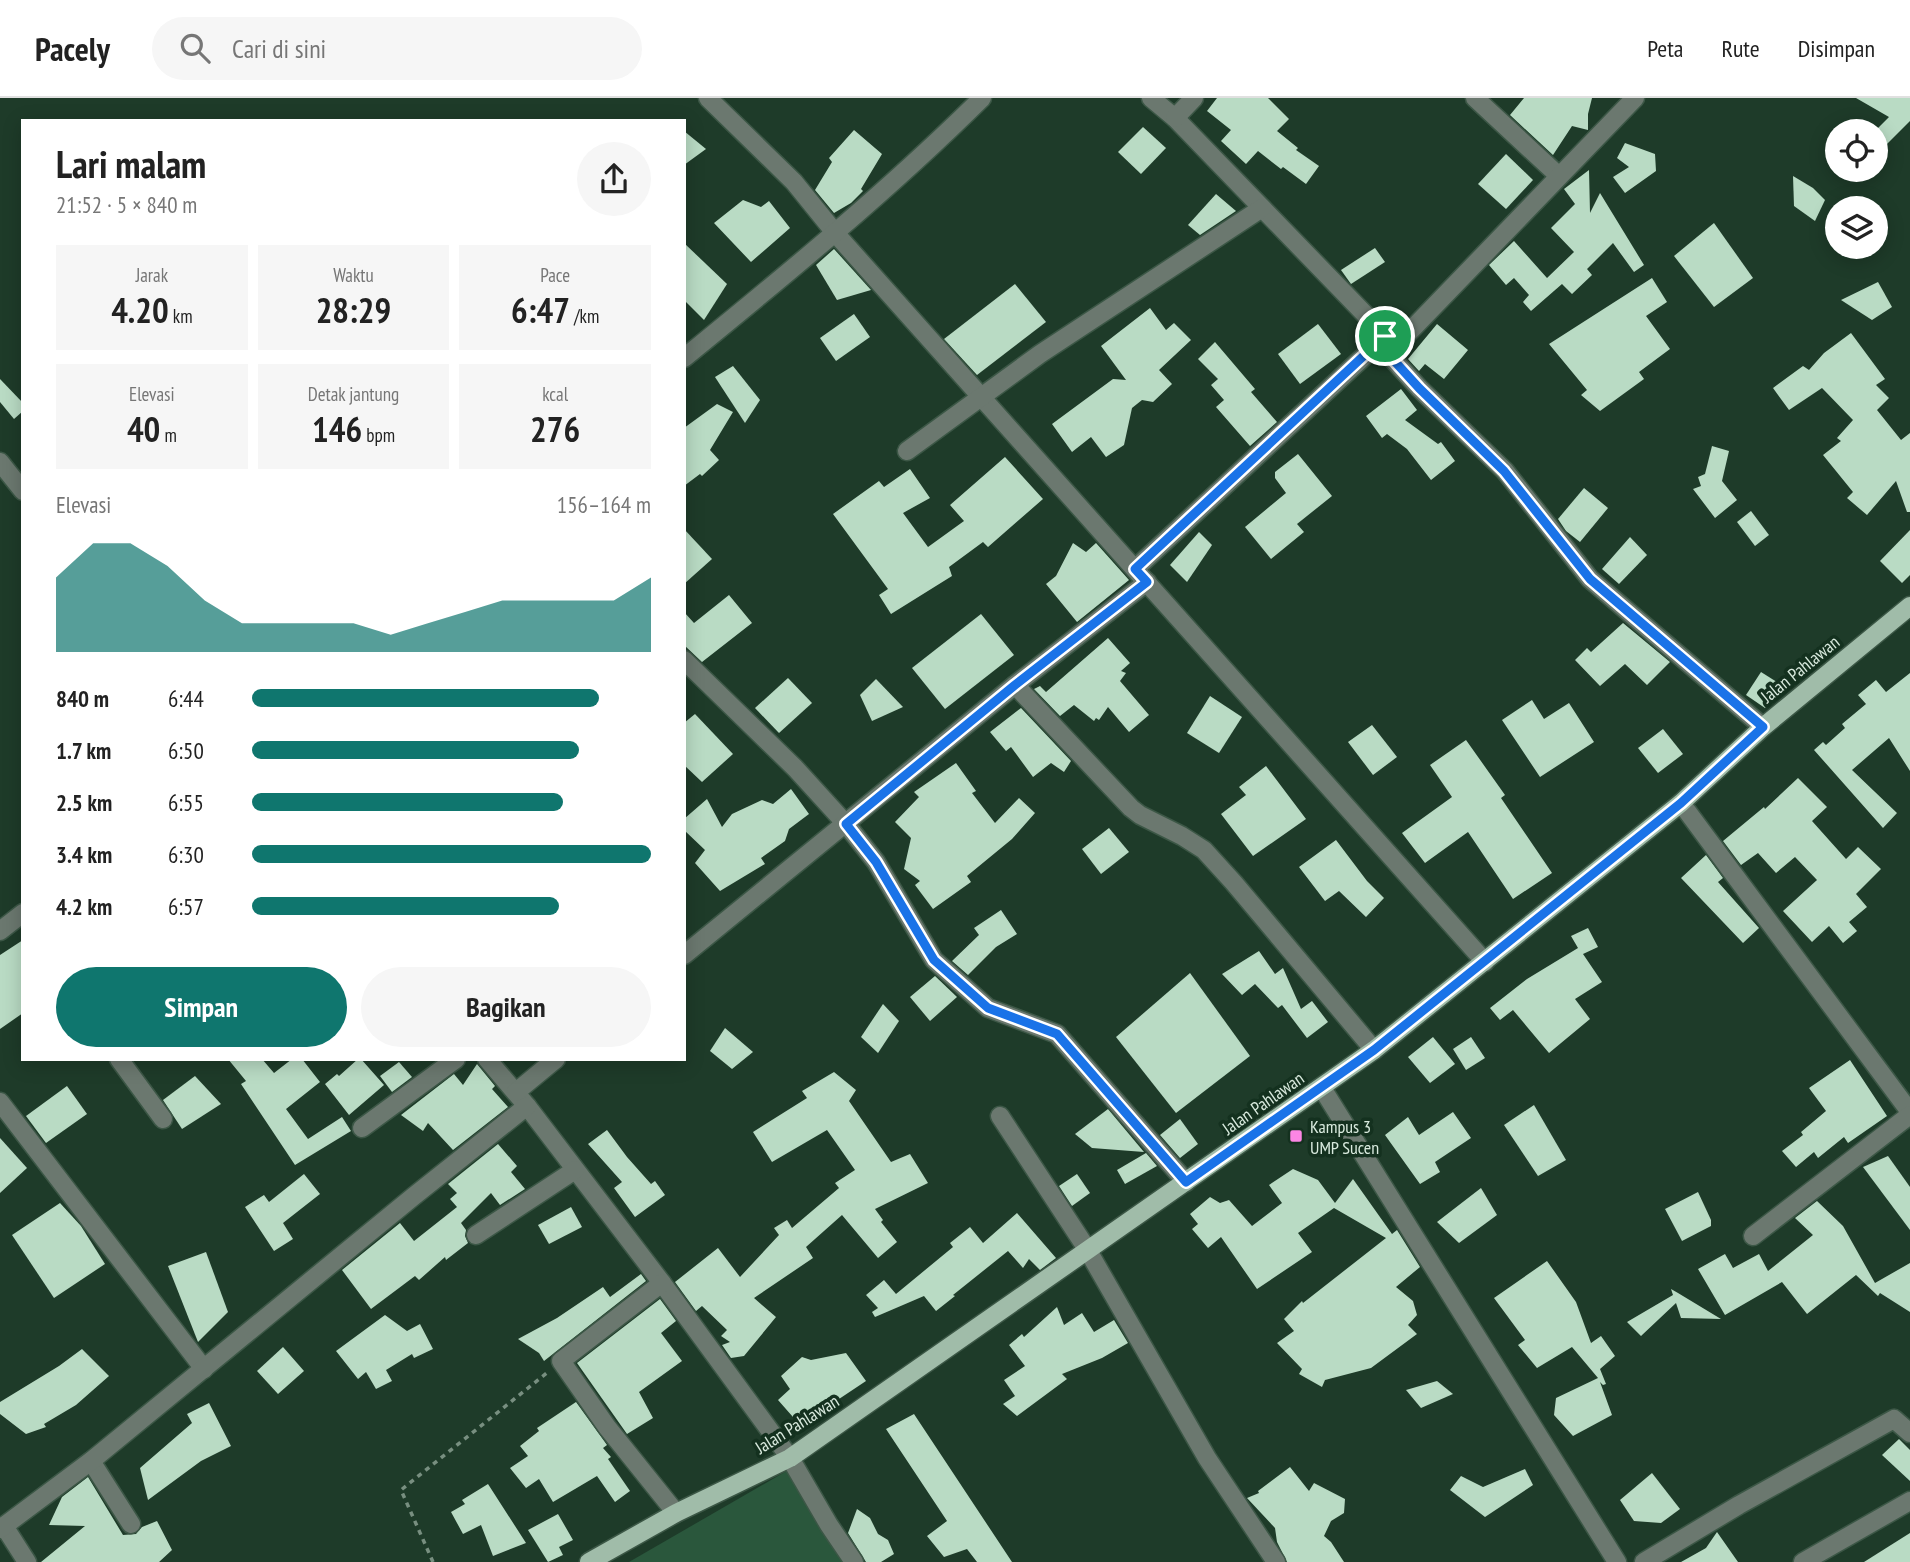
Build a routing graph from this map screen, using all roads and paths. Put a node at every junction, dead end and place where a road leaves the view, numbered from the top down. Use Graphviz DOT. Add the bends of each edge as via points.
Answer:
graph roads {
  1 [pos="708,98"];
  2 [pos="982,98"];
  3 [pos="1151,98"];
  4 [pos="1194,98"];
  5 [pos="1475,98"];
  6 [pos="1635,98"];
  7 [pos="1175,118"];
  8 [pos="1559,176"];
  9 [pos="1262,208"];
  10 [pos="836,234"];
  11 [pos="1387,345"];
  12 [pos="686,356"];
  13 [pos="981,397"];
  14 [pos="907,451"];
  15 [pos="0,462"];
  16 [pos="21,488"];
  17 [pos="1141,576"];
  18 [pos="1910,606"];
  19 [pos="686,662"];
  20 [pos="1015,685"];
  21 [pos="1763,727"];
  22 [pos="1681,803"];
  23 [pos="846,824"];
  24 [pos="21,919"];
  25 [pos="0,931"];
  26 [pos="686,953"];
  27 [pos="1485,962"];
  28 [pos="1374,1050"];
  29 [pos="121,1061"];
  30 [pos="453,1061"];
  31 [pos="489,1061"];
  32 [pos="554,1061"];
  33 [pos="1322,1088"];
  34 [pos="516,1092"];
  35 [pos="0,1102"];
  36 [pos="527,1106"];
  37 [pos="1910,1114"];
  38 [pos="1000,1116"];
  39 [pos="163,1119"];
  40 [pos="362,1128"];
  41 [pos="575,1170"];
  42 [pos="1186,1182"];
  43 [pos="476,1235"];
  44 [pos="1753,1236"];
  45 [pos="1087,1249"];
  46 [pos="662,1283"];
  47 [pos="561,1361"];
  48 [pos="204,1369"];
  49 [pos="1910,1433"];
  50 [pos="790,1458"];
  51 [pos="91,1461"];
  52 [pos="1910,1501"];
  53 [pos="676,1513"];
  54 [pos="131,1524"];
  55 [pos="2,1527"];
  56 [pos="27,1562"];
  57 [pos="433,1562"];
  58 [pos="589,1562"];
  59 [pos="854,1562"];
  60 [pos="1276,1562"];
  61 [pos="1617,1562"];
  62 [pos="1644,1562"];
  63 [pos="1803,1562"];
  1 -- 10 [label="street" via="794,181"];
  2 -- 10 [label="street"];
  3 -- 7 [label="street"];
  4 -- 7 [label="street"];
  5 -- 8 [label="street"];
  6 -- 8 [label="street"];
  7 -- 9 [label="street"];
  8 -- 11 [label="street"];
  9 -- 11 [label="street"];
  9 -- 13 [label="street" via="1117,301"];
  10 -- 12 [label="street"];
  10 -- 13 [label="street"];
  11 -- 17 [label="street"];
  11 -- 21 [label="street" via="1419,388 1504,471 1590,579"];
  13 -- 14 [label="street"];
  13 -- 17 [label="street"];
  15 -- 16 [label="street"];
  17 -- 20 [label="street"];
  17 -- 27 [label="street"];
  18 -- 21 [label="main road, Jalan Pahlawan"];
  19 -- 23 [label="street"];
  20 -- 23 [label="street"];
  20 -- 28 [label="street" via="1131,808 1204,850"];
  21 -- 22 [label="main road, Jalan Pahlawan"];
  22 -- 27 [label="main road, Jalan Pahlawan"];
  22 -- 37 [label="street"];
  23 -- 26 [label="street"];
  23 -- 42 [label="street" via="876,862 934,960 988,1008 1057,1034"];
  24 -- 25 [label="street"];
  27 -- 28 [label="main road, Jalan Pahlawan"];
  28 -- 33 [label="main road, Jalan Pahlawan"];
  29 -- 39 [label="street"];
  30 -- 40 [label="street"];
  31 -- 34 [label="street"];
  32 -- 34 [label="street"];
  33 -- 42 [label="main road, Jalan Pahlawan"];
  33 -- 61 [label="street"];
  34 -- 36 [label="street"];
  35 -- 48 [label="street"];
  36 -- 41 [label="street"];
  36 -- 48 [label="street"];
  37 -- 44 [label="street"];
  38 -- 45 [label="street"];
  41 -- 43 [label="street"];
  41 -- 46 [label="street"];
  42 -- 45 [label="main road, Jalan Pahlawan"];
  45 -- 50 [label="main road, Jalan Pahlawan"];
  45 -- 60 [label="street" via="1208,1458"];
  46 -- 47 [label="street"];
  46 -- 50 [label="street"];
  47 -- 53 [label="street"];
  47 -- 57 [label="path" via="401,1490"];
  48 -- 51 [label="street"];
  49 -- 62 [label="street" via="1894,1419"];
  50 -- 53 [label="main road, Jalan Pahlawan"];
  50 -- 59 [label="street"];
  51 -- 54 [label="street"];
  51 -- 55 [label="street"];
  52 -- 63 [label="street"];
  53 -- 58 [label="main road, Jalan Pahlawan"];
  55 -- 56 [label="street"];
}
